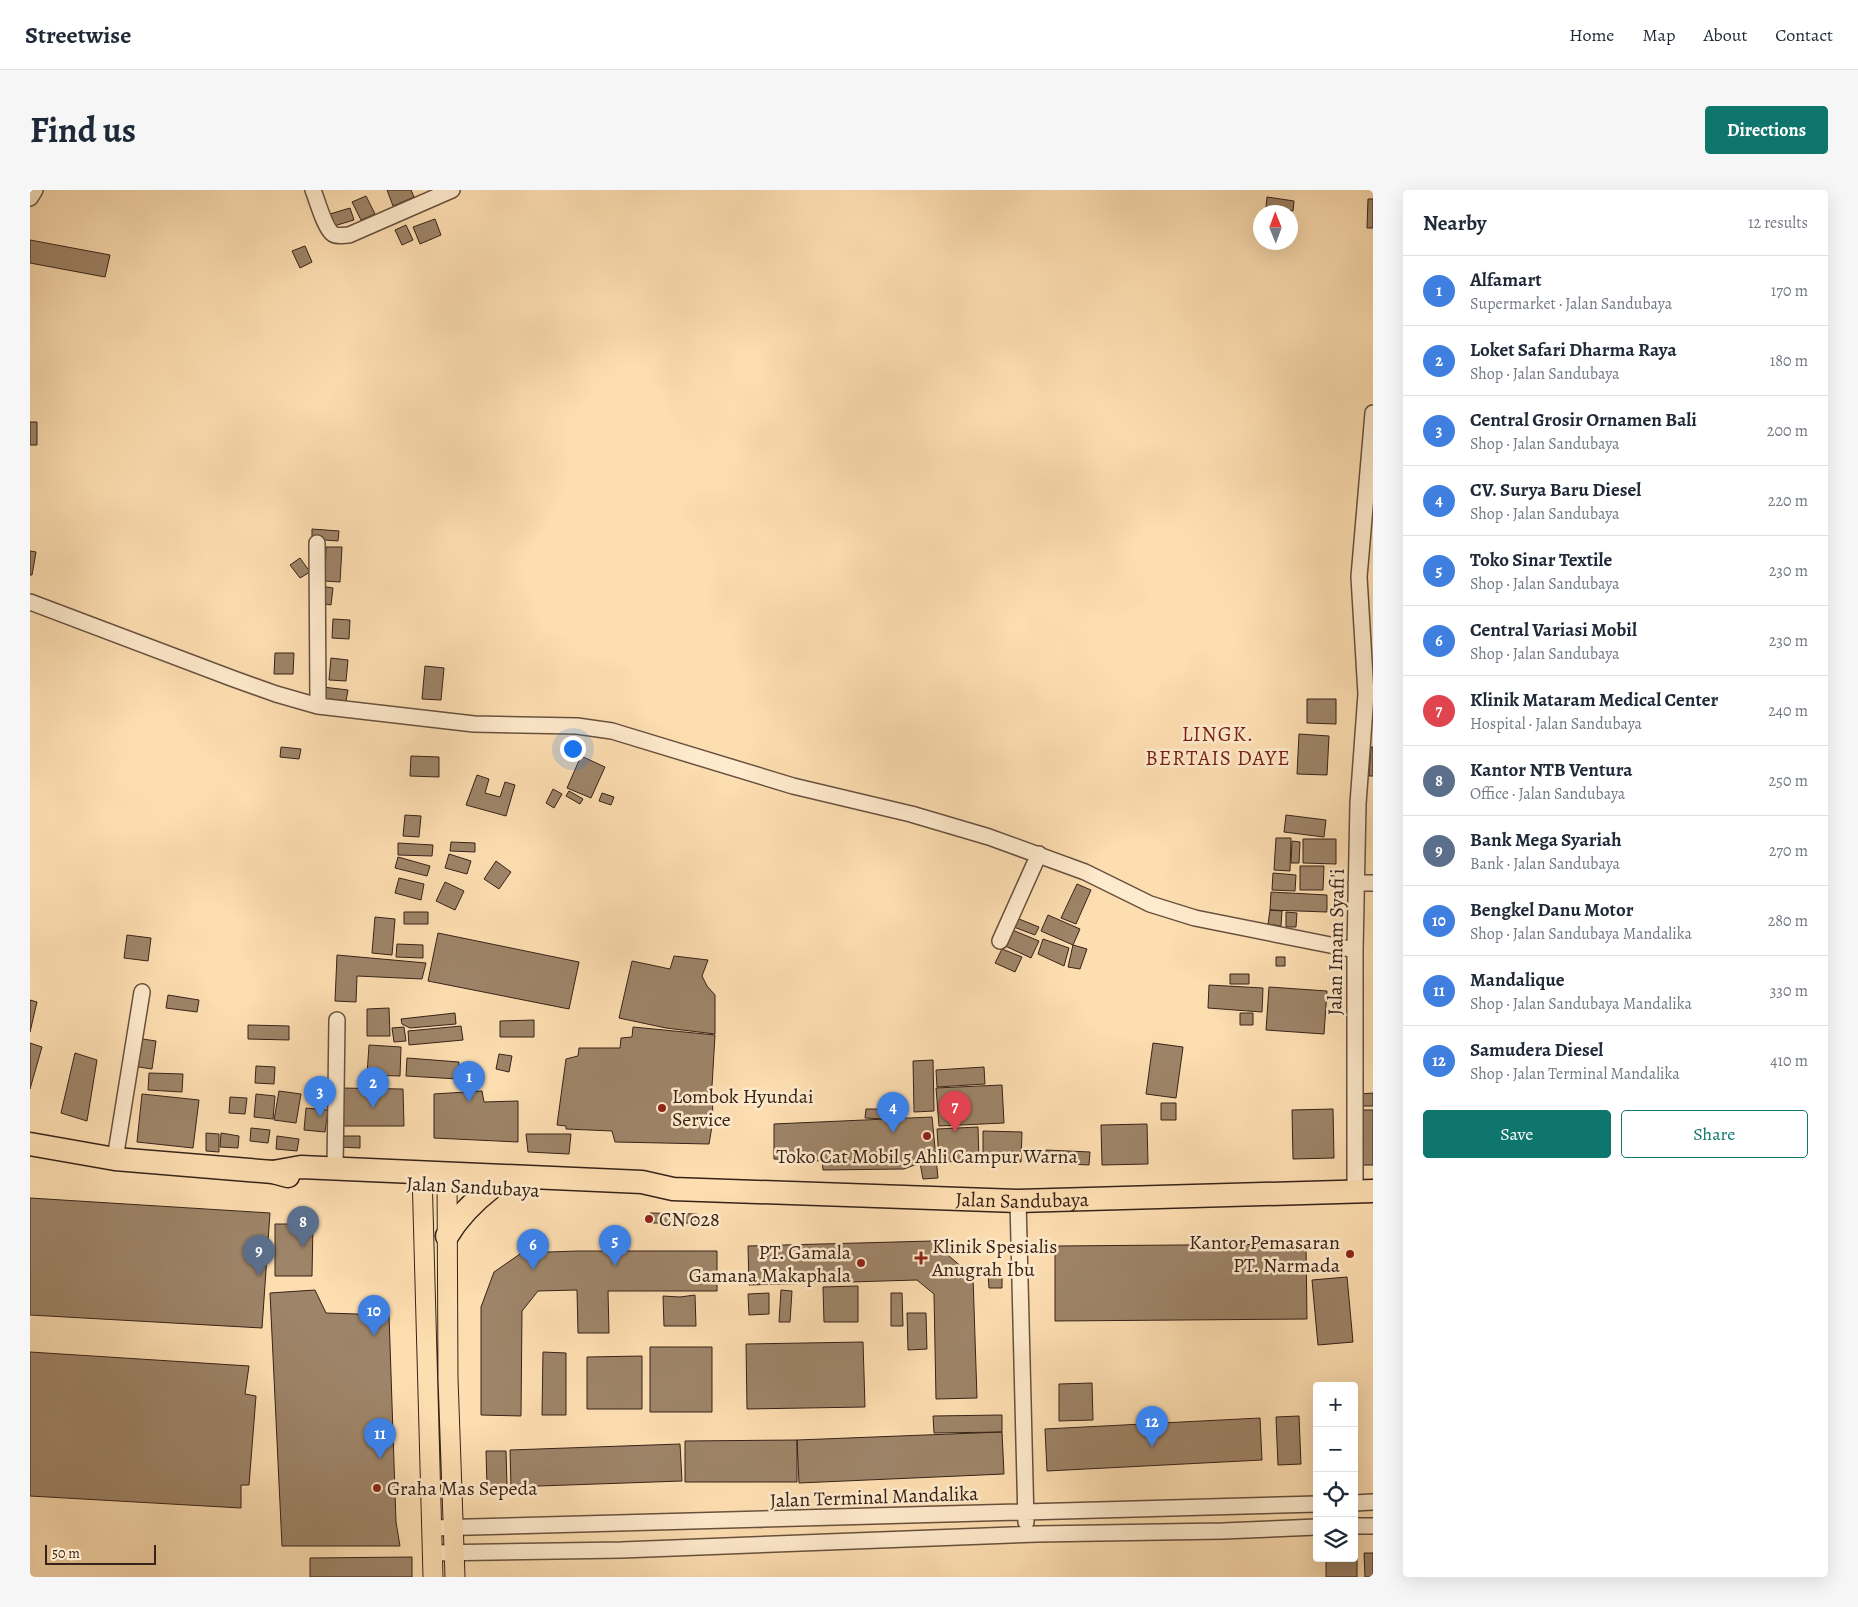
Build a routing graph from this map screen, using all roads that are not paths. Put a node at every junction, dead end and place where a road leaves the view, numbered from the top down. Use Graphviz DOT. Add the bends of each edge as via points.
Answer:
graph roads {
  1 [pos="36,190"];
  2 [pos="313,190"];
  3 [pos="452,190"];
  4 [pos="30,198"];
  5 [pos="1373,412"];
  6 [pos="317,543"];
  7 [pos="30,602"];
  8 [pos="1369,694"];
  9 [pos="318,706"];
  10 [pos="1366,790"];
  11 [pos="1040,854"];
  12 [pos="1356,883"];
  13 [pos="1373,883"];
  14 [pos="1000,941"];
  15 [pos="1355,950"];
  16 [pos="142,992"];
  17 [pos="337,1020"];
  18 [pos="30,1144"];
  19 [pos="115,1160"];
  20 [pos="335,1168"];
  21 [pos="273,1172"];
  22 [pos="422,1178"];
  23 [pos="447,1180"];
  24 [pos="491,1188"];
  25 [pos="673,1189"];
  26 [pos="1364,1191"];
  27 [pos="1018,1201"];
  28 [pos="447,1236"];
  29 [pos="1373,1502"];
  30 [pos="1358,1503"];
  31 [pos="1313,1504"];
  32 [pos="1025,1512"];
  33 [pos="1358,1526"];
  34 [pos="1373,1526"];
  35 [pos="1313,1527"];
  36 [pos="432,1528"];
  37 [pos="453,1528"];
  38 [pos="1026,1534"];
  39 [pos="454,1552"];
  40 [pos="433,1553"];
  41 [pos="434,1577"];
  42 [pos="454,1577"];
  1 -- 4 [label="street"];
  2 -- 3 [label="street" via="328,229 341,236"];
  5 -- 8 [label="street, Jalan Imam Syafi'i" via="1359,577"];
  6 -- 9 [label="street"];
  7 -- 9 [label="street" via="234,679"];
  8 -- 10 [label="street, Jalan Imam Syafi'i"];
  9 -- 11 [label="street" via="474,724 577,726 612,731 794,786 911,814"];
  10 -- 12 [label="street, Jalan Imam Syafi'i"];
  11 -- 14 [label="street"];
  11 -- 15 [label="street" via="1085,872 1134,898 1195,918"];
  12 -- 13 [label="street"];
  12 -- 15 [label="street, Jalan Imam Syafi'i"];
  15 -- 26 [label="street, Jalan Imam Syafi'i"];
  16 -- 19 [label="street"];
  17 -- 20 [label="street"];
  18 -- 19 [label="highway, Jalan Sandubaya"];
  19 -- 21 [label="highway, Jalan Sandubaya"];
  20 -- 21 [label="highway, Jalan Sandubaya" via="302,1167"];
  20 -- 22 [label="highway, Jalan Sandubaya"];
  21 -- 22 [label="highway, Jalan Sandubaya" via="301,1179"];
  22 -- 23 [label="highway, Jalan Sandubaya"];
  22 -- 36 [label="main road"];
  23 -- 24 [label="highway, Jalan Sandubaya"];
  23 -- 25 [label="highway, Jalan Sandubaya" via="642,1182"];
  23 -- 28 [label="main road"];
  24 -- 25 [label="highway, Jalan Sandubaya" via="643,1194"];
  24 -- 28 [label="highway" via="459,1217"];
  25 -- 27 [label="highway, Jalan Sandubaya"];
  26 -- 27 [label="highway, Jalan Sandubaya"];
  27 -- 32 [label="street"];
  28 -- 37 [label="main road"];
  29 -- 30 [label="street"];
  31 -- 32 [label="street, Jalan Terminal Mandalika"];
  32 -- 37 [label="street, Jalan Terminal Mandalika"];
  32 -- 38 [label="street"];
  33 -- 34 [label="street"];
  35 -- 38 [label="street"];
  36 -- 37 [label="street, Jalan Terminal Mandalika"];
  36 -- 40 [label="main road"];
  37 -- 39 [label="main road"];
  38 -- 39 [label="street" via="622,1550"];
  39 -- 40 [label="street"];
  39 -- 42 [label="main road"];
  40 -- 41 [label="main road"];
}
